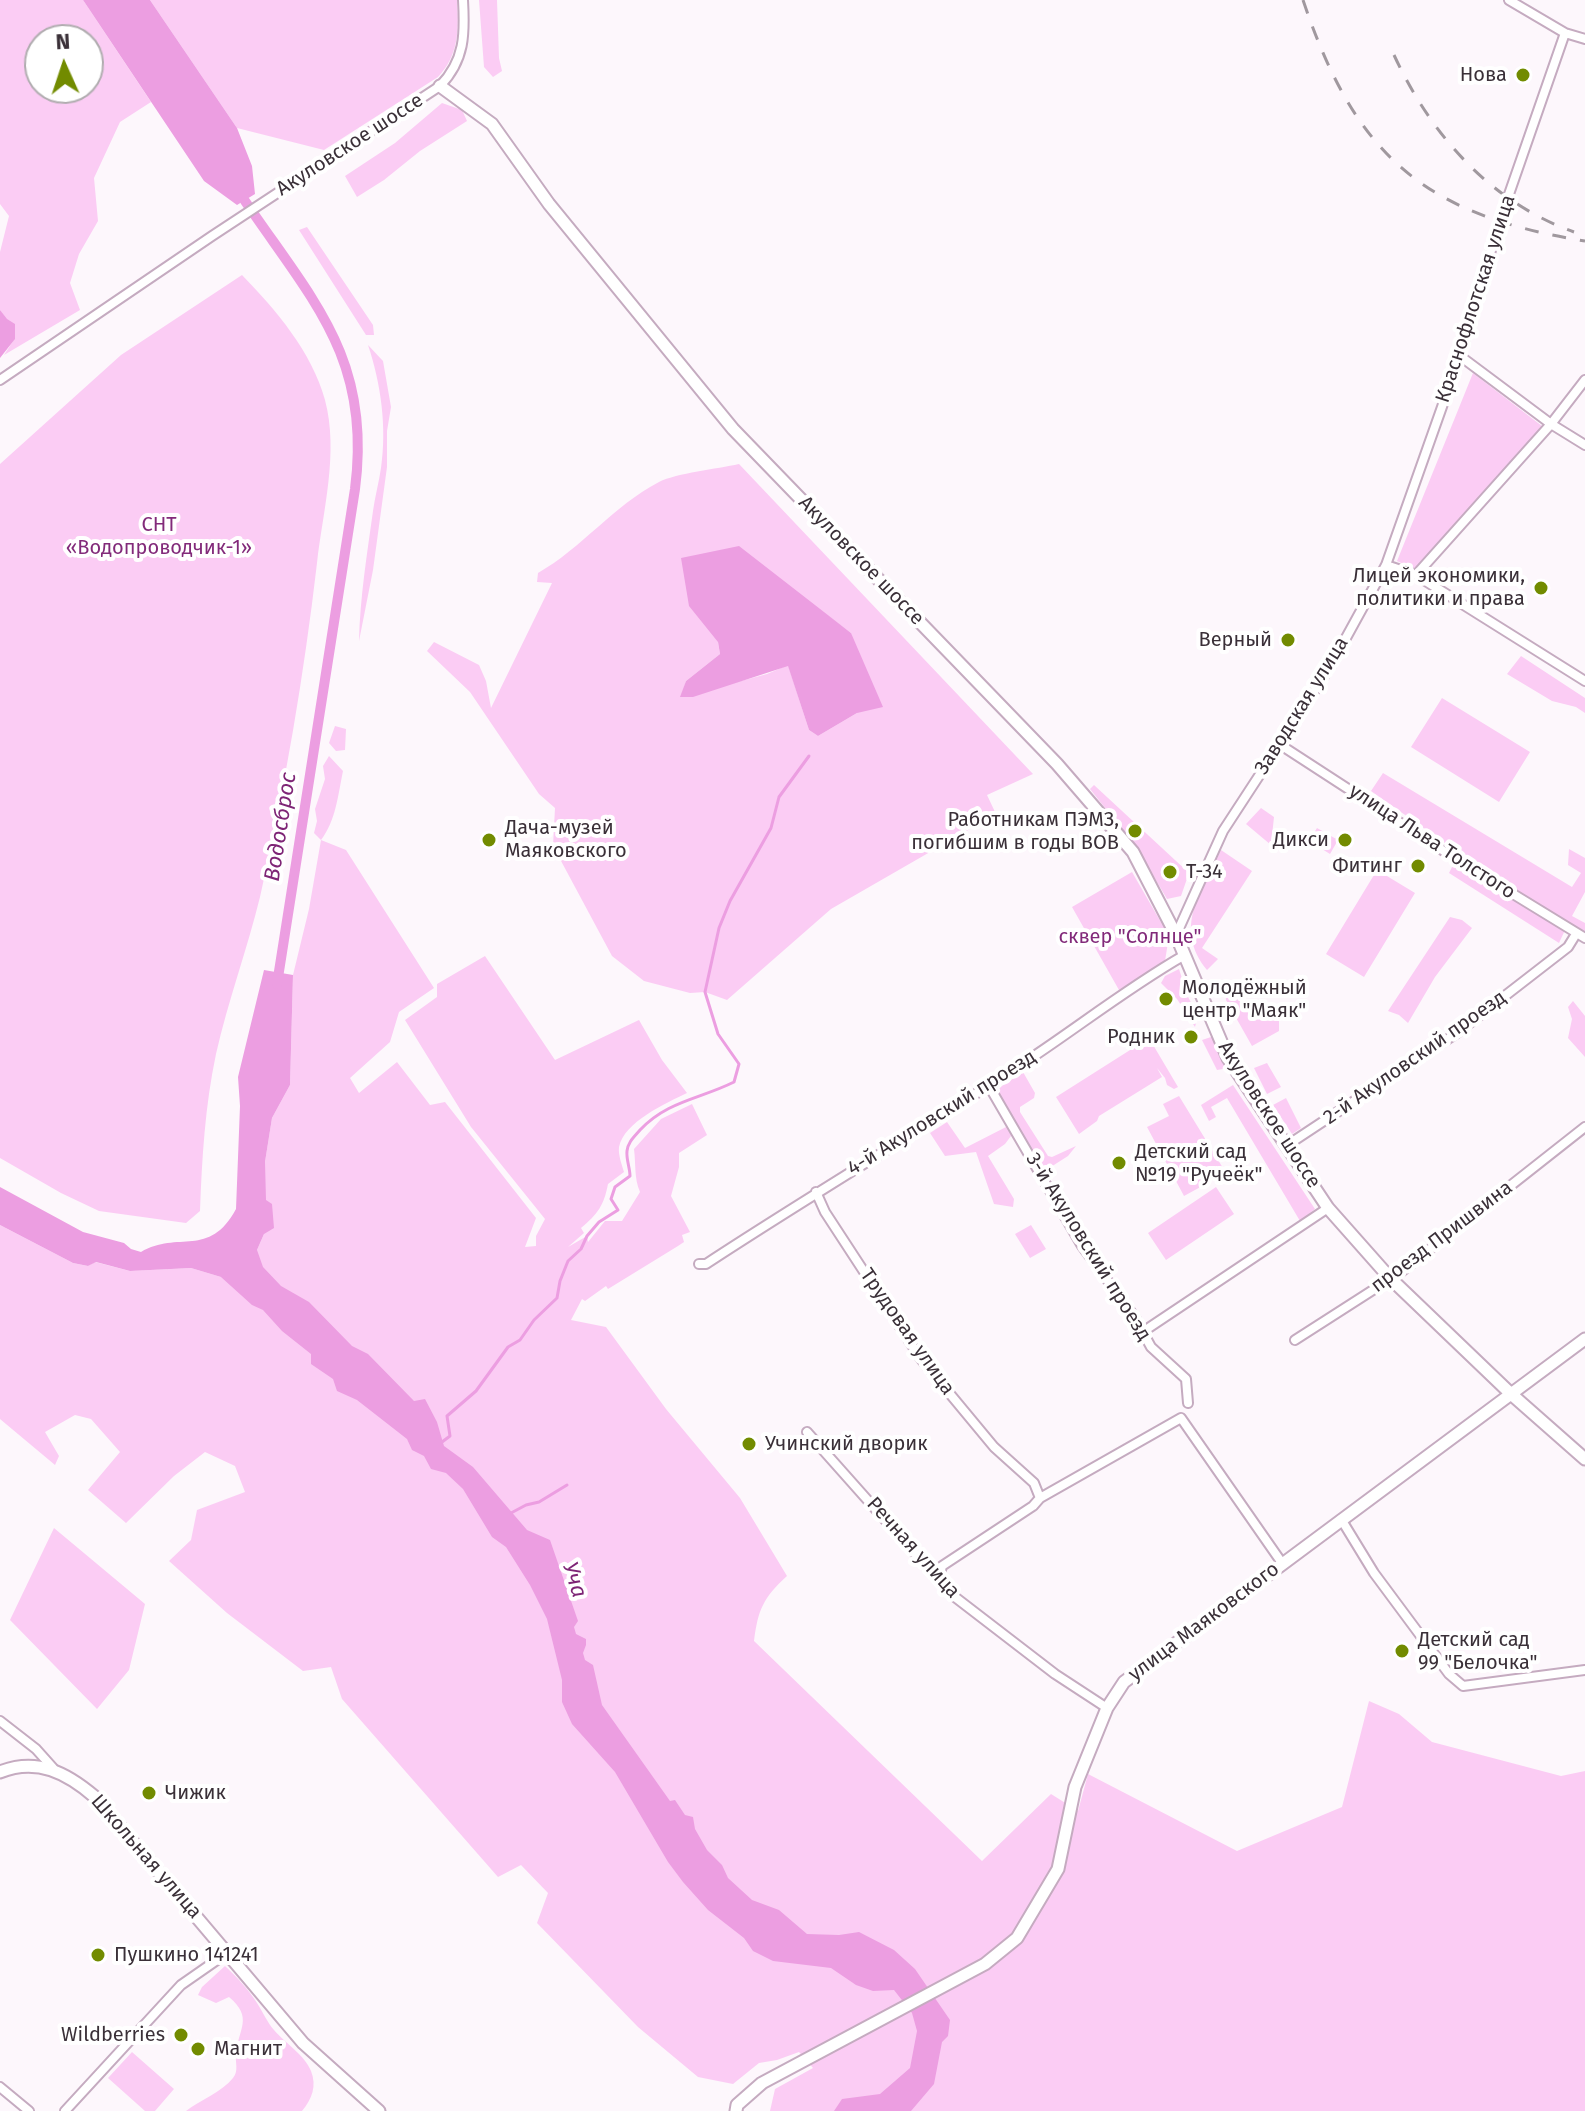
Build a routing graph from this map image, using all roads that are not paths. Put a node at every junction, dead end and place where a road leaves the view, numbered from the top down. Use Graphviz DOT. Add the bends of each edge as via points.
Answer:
graph roads {
  1 [pos="463,0"];
  2 [pos="1509,0"];
  3 [pos="1565,33"];
  4 [pos="1585,39"];
  5 [pos="440,86"];
  6 [pos="1460,356"];
  7 [pos="0,380"];
  8 [pos="1585,380"];
  9 [pos="1551,424"];
  10 [pos="1585,445"];
  11 [pos="1386,565"];
  12 [pos="1416,575"];
  13 [pos="1585,681"];
  14 [pos="1279,744"];
  15 [pos="1176,935"];
  16 [pos="1580,936"];
  17 [pos="1183,956"];
  18 [pos="989,1086"];
  19 [pos="1585,1127"];
  20 [pos="1286,1146"];
  21 [pos="816,1192"];
  22 [pos="1328,1208"];
  23 [pos="699,1264"];
  24 [pos="1390,1278"];
  25 [pos="1144,1331"];
  26 [pos="1585,1339"];
  27 [pos="1295,1340"];
  28 [pos="1510,1393"];
  29 [pos="1188,1403"];
  30 [pos="807,1432"];
  31 [pos="1585,1459"];
  32 [pos="1040,1498"];
  33 [pos="1341,1519"];
  34 [pos="1282,1563"];
  35 [pos="939,1578"];
  36 [pos="1585,1670"];
  37 [pos="1107,1708"];
  38 [pos="0,1721"];
  39 [pos="53,1768"];
  40 [pos="0,1772"];
  41 [pos="227,1953"];
  42 [pos="0,2087"];
  43 [pos="29,2111"];
  44 [pos="65,2111"];
  45 [pos="379,2111"];
  46 [pos="736,2111"];
  1 -- 5 [label="street" via="461,55"];
  2 -- 3 [label="street"];
  3 -- 4 [label="street"];
  3 -- 6 [label="street, Краснофлотская улица" via="1499,223"];
  5 -- 7 [label="street, Акуловское шоссе"];
  5 -- 15 [label="street, Акуловское шоссе" via="492,124 549,204 733,429 1057,764 1133,852"];
  6 -- 9 [label="street"];
  6 -- 11 [label="street, Краснофлотская улица"];
  8 -- 9 [label="street"];
  9 -- 10 [label="street"];
  9 -- 12 [label="street"];
  11 -- 12 [label="street"];
  11 -- 14 [label="street, Заводская улица" via="1330,667"];
  12 -- 13 [label="street"];
  14 -- 15 [label="street, Заводская улица" via="1223,831"];
  14 -- 16 [label="street, улица Льва Толстого"];
  15 -- 17 [label="street, Акуловское шоссе"];
  16 -- 20 [label="street, 2-й Акуловский проезд" via="1457,1033"];
  17 -- 18 [label="street, 4-й Акуловский проезд"];
  17 -- 20 [label="street, Акуловское шоссе" via="1228,1058"];
  18 -- 21 [label="street, 4-й Акуловский проезд"];
  18 -- 25 [label="street, 3-й Акуловский проезд" via="1082,1246"];
  19 -- 24 [label="street, проезд Пришвина"];
  20 -- 22 [label="street, Акуловское шоссе"];
  21 -- 23 [label="street, 4-й Акуловский проезд"];
  21 -- 32 [label="street, Трудовая улица" via="921,1359 994,1447 1034,1483"];
  22 -- 24 [label="street, Акуловское шоссе"];
  22 -- 25 [label="street"];
  24 -- 27 [label="street, проезд Пришвина"];
  24 -- 28 [label="street, Акуловское шоссе"];
  25 -- 29 [label="street, 3-й Акуловский проезд" via="1151,1347 1186,1379"];
  26 -- 28 [label="street, улица Маяковского"];
  28 -- 31 [label="street, Акуловское шоссе"];
  28 -- 33 [label="street, улица Маяковского"];
  30 -- 35 [label="street, Речная улица"];
  32 -- 34 [label="street" via="1181,1418"];
  32 -- 35 [label="street" via="942,1566"];
  33 -- 34 [label="street, улица Маяковского"];
  33 -- 36 [label="street" via="1374,1573 1463,1686"];
  34 -- 37 [label="street, улица Маяковского" via="1124,1682"];
  35 -- 37 [label="street, Речная улица" via="993,1627"];
  37 -- 46 [label="street, улица Маяковского" via="1075,1787 1058,1869 1017,1938 985,1964 762,2083"];
  38 -- 39 [label="street, Школьная улица"];
  39 -- 40 [label="street"];
  39 -- 41 [label="street, Школьная улица" via="95,1797"];
  41 -- 44 [label="street" via="181,1985"];
  41 -- 45 [label="street, Школьная улица" via="303,2043"];
  42 -- 43 [label="street"];
}
